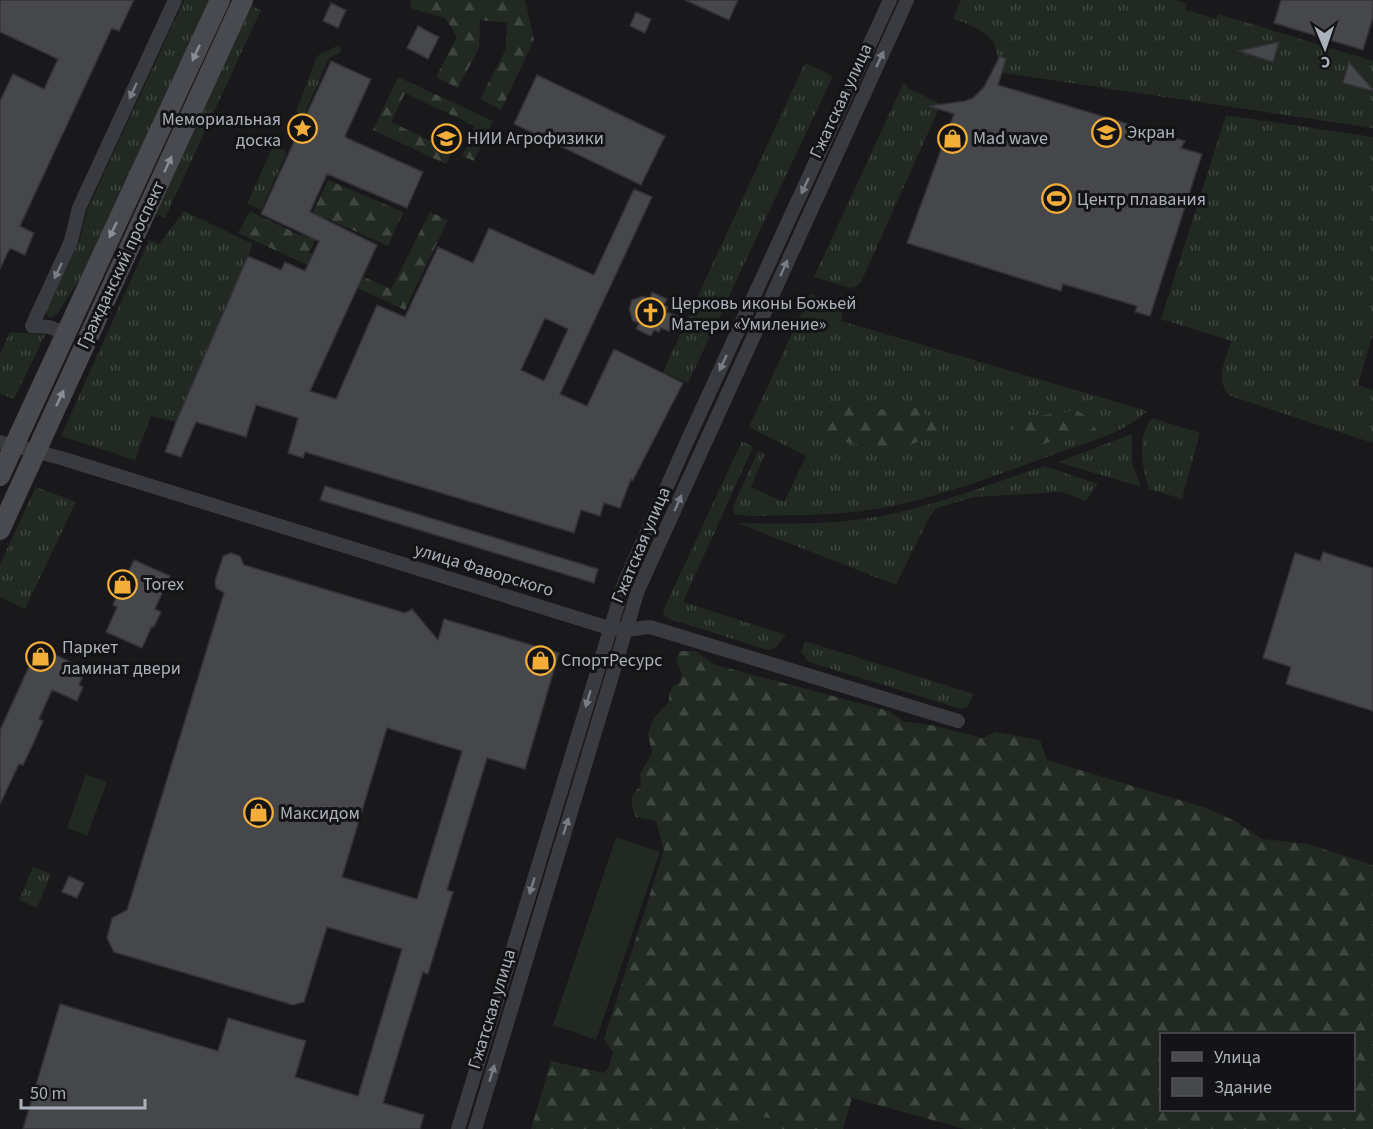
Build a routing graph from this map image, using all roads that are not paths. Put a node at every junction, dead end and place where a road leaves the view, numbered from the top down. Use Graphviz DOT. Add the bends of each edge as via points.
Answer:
graph roads {
  1 [pos="174,0"];
  2 [pos="220,0"];
  3 [pos="243,0"];
  4 [pos="890,0"];
  5 [pos="907,0"];
  6 [pos="65,333"];
  7 [pos="7,444"];
  8 [pos="36,452"];
  9 [pos="0,476"];
  10 [pos="0,530"];
  11 [pos="609,628"];
  12 [pos="625,630"];
  13 [pos="958,721"];
  14 [pos="458,1129"];
  15 [pos="475,1129"];
  1 -- 6 [label="street, Гражданский проспект, one-way" via="79,208 71,241 32,326"];
  2 -- 6 [label="main road, Гражданский проспект, one-way"];
  8 -- 3 [label="main road, Гражданский проспект, one-way"];
  4 -- 11 [label="street, Гжатская улица, one-way" via="684,448 624,584"];
  12 -- 5 [label="street, Гжатская улица, one-way" via="638,590"];
  6 -- 7 [label="main road, Гражданский проспект"];
  7 -- 8 [label="street, улица Фаворского"];
  7 -- 9 [label="main road, Гражданский проспект"];
  8 -- 10 [label="main road, Гражданский проспект"];
  8 -- 11 [label="street, улица Фаворского"];
  11 -- 12 [label="street, улица Фаворского"];
  11 -- 14 [label="street, Гжатская улица, one-way"];
  12 -- 13 [label="street, улица Фаворского" via="651,627"];
  15 -- 12 [label="street, Гжатская улица, one-way"];
}
